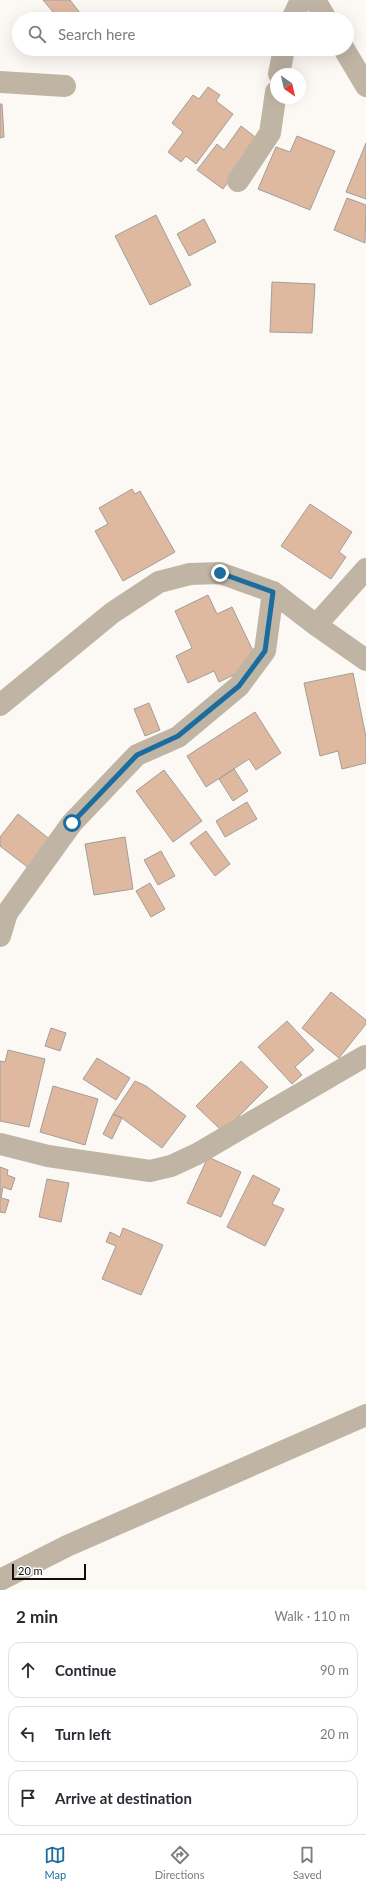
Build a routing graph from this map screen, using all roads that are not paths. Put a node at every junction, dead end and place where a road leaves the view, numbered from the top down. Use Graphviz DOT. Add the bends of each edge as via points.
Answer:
graph roads {
  1 [pos="301,0"];
  2 [pos="315,0"];
  3 [pos="295,12"];
  4 [pos="322,12"];
  5 [pos="283,56"];
  6 [pos="348,56"];
  7 [pos="280,68"];
  8 [pos="0,82"];
  9 [pos="65,86"];
  10 [pos="366,86"];
  11 [pos="274,104"];
  12 [pos="238,182"];
  13 [pos="366,569"];
  14 [pos="273,592"];
  15 [pos="316,625"];
  16 [pos="366,660"];
  17 [pos="0,705"];
  18 [pos="0,936"];
  19 [pos="365,1056"];
  20 [pos="0,1144"];
  21 [pos="366,1415"];
  22 [pos="0,1580"];
  1 -- 3 [label="street"];
  2 -- 4 [label="street"];
  5 -- 7 [label="street"];
  6 -- 10 [label="street"];
  8 -- 9 [label="street"];
  11 -- 12 [label="street" via="270,133"];
  13 -- 15 [label="street"];
  14 -- 15 [label="street"];
  14 -- 17 [label="street" via="220,573 190,574 159,582 112,613"];
  14 -- 18 [label="street" via="265,651 239,686 178,736 137,755 72,823 7,913"];
  15 -- 16 [label="street"];
  19 -- 20 [label="street" via="197,1154 171,1166 150,1170 48,1156"];
  21 -- 22 [label="street" via="67,1546"];
}
